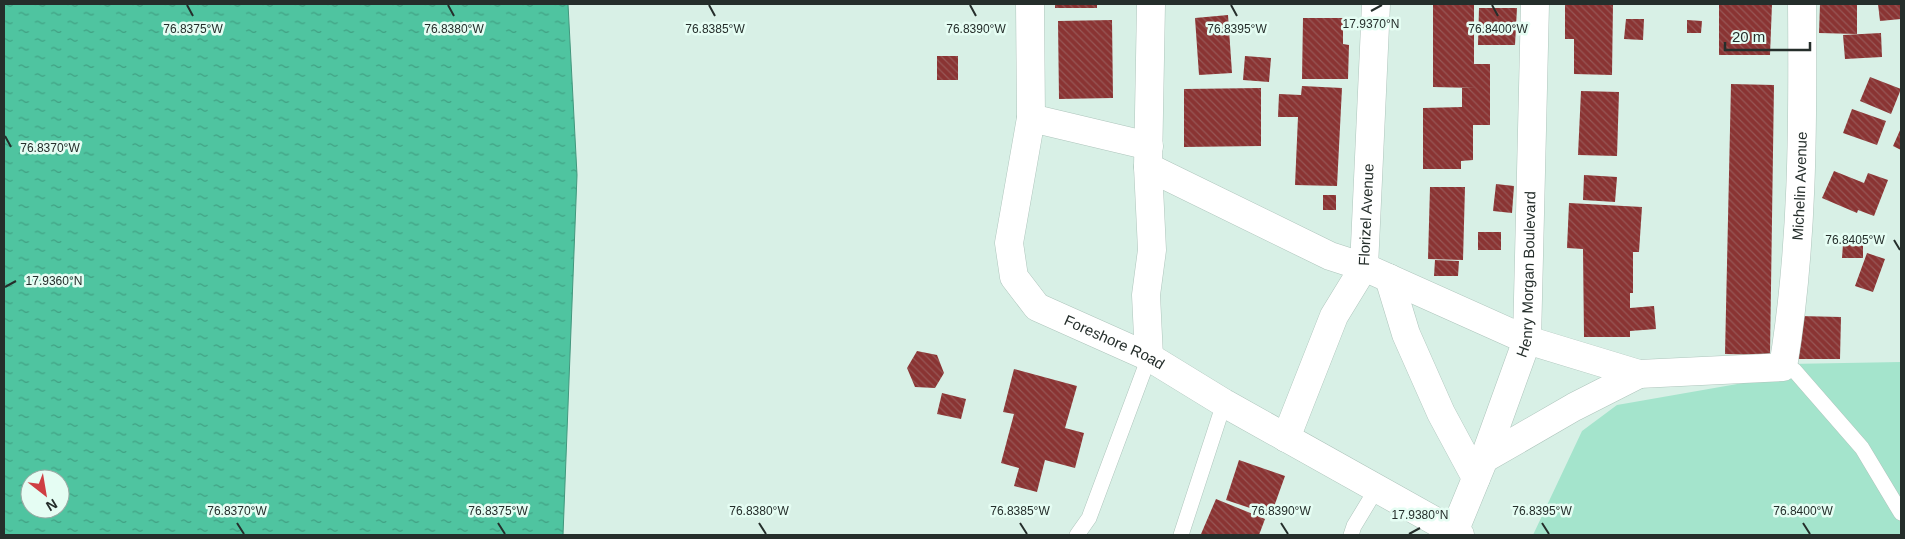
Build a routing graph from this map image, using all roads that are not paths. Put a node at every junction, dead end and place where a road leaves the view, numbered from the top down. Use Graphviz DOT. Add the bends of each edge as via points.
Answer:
graph roads {
  1 [pos="1030,4"];
  2 [pos="1150,4"];
  3 [pos="1376,4"];
  4 [pos="1535,4"];
  5 [pos="1802,4"];
  6 [pos="1031,118"];
  7 [pos="1148,156"];
  8 [pos="1364,267"];
  9 [pos="1389,278"];
  10 [pos="1527,340"];
  11 [pos="1149,357"];
  12 [pos="1783,367"];
  13 [pos="1639,374"];
  14 [pos="1224,403"];
  15 [pos="1286,438"];
  16 [pos="1480,468"];
  17 [pos="1377,488"];
  18 [pos="1901,513"];
  19 [pos="1457,534"];
  20 [pos="1077,535"];
  21 [pos="1181,535"];
  22 [pos="1351,535"];
  1 -- 6 [label="street, Foreshore Road"];
  2 -- 7 [label="street"];
  3 -- 8 [label="street, Florizel Avenue"];
  4 -- 10 [label="street, Henry Morgan Boulevard"];
  5 -- 12 [label="street, Michelin Avenue" via="1803,115 1794,304"];
  6 -- 7 [label="street"];
  6 -- 11 [label="street, Foreshore Road" via="1010,243 1014,277 1037,307"];
  7 -- 8 [label="street" via="1330,256"];
  7 -- 11 [label="street" via="1152,250 1146,295"];
  8 -- 9 [label="street"];
  8 -- 15 [label="street, Florizel Avenue" via="1334,316"];
  9 -- 10 [label="street"];
  9 -- 16 [label="street" via="1406,334 1441,413"];
  10 -- 13 [label="street"];
  10 -- 16 [label="street, Henry Morgan Boulevard"];
  11 -- 14 [label="street, Foreshore Road"];
  11 -- 20 [label="lane" via="1089,518"];
  12 -- 13 [label="street"];
  12 -- 18 [label="lane" via="1794,370 1862,448"];
  13 -- 16 [label="street" via="1574,407"];
  14 -- 15 [label="street, Foreshore Road"];
  14 -- 21 [label="lane"];
  15 -- 17 [label="street, Foreshore Road"];
  16 -- 19 [label="street, Henry Morgan Boulevard"];
  17 -- 19 [label="street, Foreshore Road"];
  17 -- 22 [label="lane"];
}
